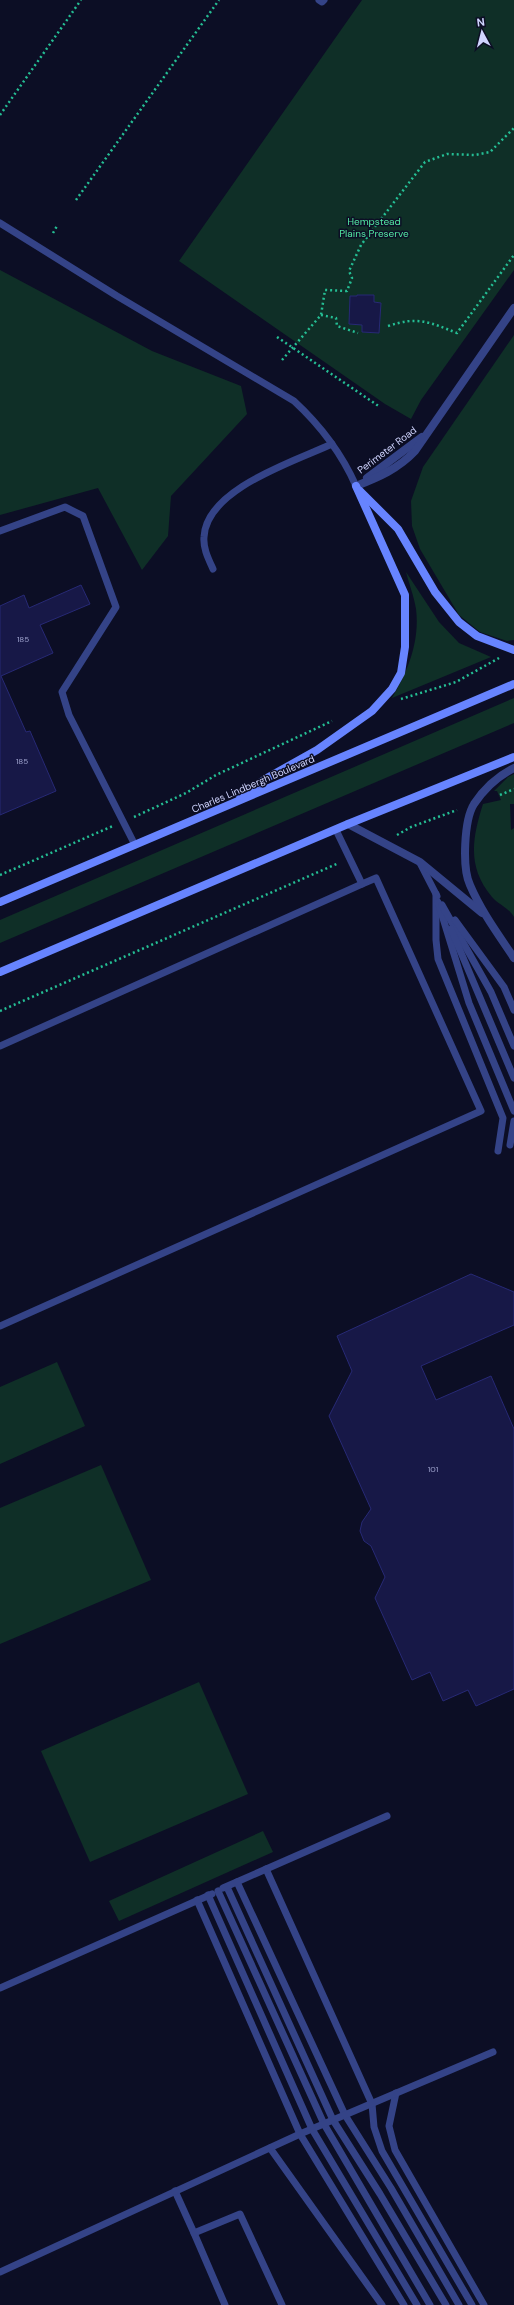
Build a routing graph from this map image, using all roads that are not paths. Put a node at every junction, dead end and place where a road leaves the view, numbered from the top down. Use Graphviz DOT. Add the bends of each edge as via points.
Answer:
graph roads {
  1 [pos="319,0"];
  2 [pos="324,0"];
  3 [pos="0,223"];
  4 [pos="514,308"];
  5 [pos="332,444"];
  6 [pos="356,486"];
  7 [pos="0,531"];
  8 [pos="213,569"];
  9 [pos="514,650"];
  10 [pos="514,684"];
  11 [pos="514,757"];
  12 [pos="514,768"];
  13 [pos="225,806"];
  14 [pos="348,824"];
  15 [pos="336,830"];
  16 [pos="135,845"];
  17 [pos="420,862"];
  18 [pos="362,884"];
  19 [pos="436,894"];
  20 [pos="0,902"];
  21 [pos="486,916"];
  22 [pos="514,958"];
  23 [pos="0,972"];
  24 [pos="514,1010"];
  25 [pos="0,1046"];
  26 [pos="514,1046"];
  27 [pos="514,1078"];
  28 [pos="514,1111"];
  29 [pos="514,1121"];
  30 [pos="510,1145"];
  31 [pos="498,1151"];
  32 [pos="0,1326"];
  33 [pos="387,1816"];
  34 [pos="266,1870"];
  35 [pos="237,1882"];
  36 [pos="227,1887"];
  37 [pos="218,1891"];
  38 [pos="208,1895"];
  39 [pos="197,1900"];
  40 [pos="0,1988"];
  41 [pos="493,2052"];
  42 [pos="396,2094"];
  43 [pos="372,2104"];
  44 [pos="345,2115"];
  45 [pos="333,2120"];
  46 [pos="324,2124"];
  47 [pos="312,2129"];
  48 [pos="300,2134"];
  49 [pos="270,2148"];
  50 [pos="175,2191"];
  51 [pos="194,2234"];
  52 [pos="0,2272"];
  53 [pos="225,2305"];
  54 [pos="282,2305"];
  55 [pos="382,2305"];
  56 [pos="404,2305"];
  57 [pos="417,2305"];
  58 [pos="430,2305"];
  59 [pos="446,2305"];
  60 [pos="459,2305"];
  61 [pos="472,2305"];
  62 [pos="484,2305"];
  1 -- 2 [label="lane"];
  3 -- 5 [label="lane" via="294,401 318,422"];
  4 -- 6 [label="street, Perimeter Road" via="430,431"];
  5 -- 6 [label="lane" via="347,465"];
  5 -- 8 [label="lane" via="239,487 215,507 205,526 204,538 205,551"];
  6 -- 9 [label="main road" via="398,528 435,592 459,622 477,636"];
  6 -- 13 [label="main road" via="404,595 405,647 401,673 392,689 372,711 318,750 267,778"];
  7 -- 16 [label="lane" via="65,507 83,516 116,607 62,692 69,715"];
  10 -- 13 [label="main road, Charles Lindbergh Boulevard"];
  11 -- 14 [label="main road"];
  12 -- 21 [label="street" via="501,774 473,805 465,848 466,868 469,883"];
  13 -- 16 [label="main road, Charles Lindbergh Boulevard"];
  14 -- 15 [label="main road"];
  14 -- 17 [label="street"];
  15 -- 18 [label="lane"];
  15 -- 23 [label="main road"];
  16 -- 20 [label="main road, Charles Lindbergh Boulevard"];
  17 -- 19 [label="lane"];
  17 -- 21 [label="street"];
  18 -- 25 [label="lane"];
  18 -- 32 [label="lane" via="376,878 481,1111"];
  19 -- 24 [label="lane" via="504,987"];
  19 -- 26 [label="lane" via="491,992"];
  19 -- 27 [label="lane"];
  19 -- 28 [label="lane" via="469,1003"];
  19 -- 31 [label="lane" via="438,959 503,1118"];
  21 -- 22 [label="street"];
  29 -- 30 [label="lane"];
  33 -- 34 [label="lane"];
  34 -- 35 [label="lane"];
  34 -- 43 [label="lane"];
  35 -- 36 [label="lane"];
  35 -- 44 [label="lane"];
  36 -- 37 [label="lane"];
  36 -- 45 [label="lane"];
  37 -- 38 [label="lane"];
  37 -- 46 [label="lane"];
  38 -- 39 [label="lane"];
  38 -- 47 [label="lane"];
  39 -- 40 [label="lane"];
  39 -- 48 [label="lane"];
  41 -- 42 [label="lane"];
  42 -- 43 [label="lane"];
  42 -- 62 [label="lane" via="389,2126 395,2150"];
  43 -- 44 [label="lane"];
  43 -- 61 [label="lane" via="374,2127 382,2151"];
  44 -- 45 [label="lane"];
  44 -- 60 [label="lane"];
  45 -- 46 [label="lane"];
  45 -- 59 [label="lane"];
  46 -- 47 [label="lane"];
  46 -- 58 [label="lane"];
  47 -- 48 [label="lane"];
  47 -- 57 [label="lane"];
  48 -- 49 [label="lane"];
  48 -- 56 [label="lane"];
  49 -- 50 [label="lane"];
  49 -- 55 [label="lane"];
  50 -- 51 [label="lane"];
  50 -- 52 [label="lane"];
  51 -- 53 [label="lane"];
  51 -- 54 [label="lane" via="240,2214"];
}
